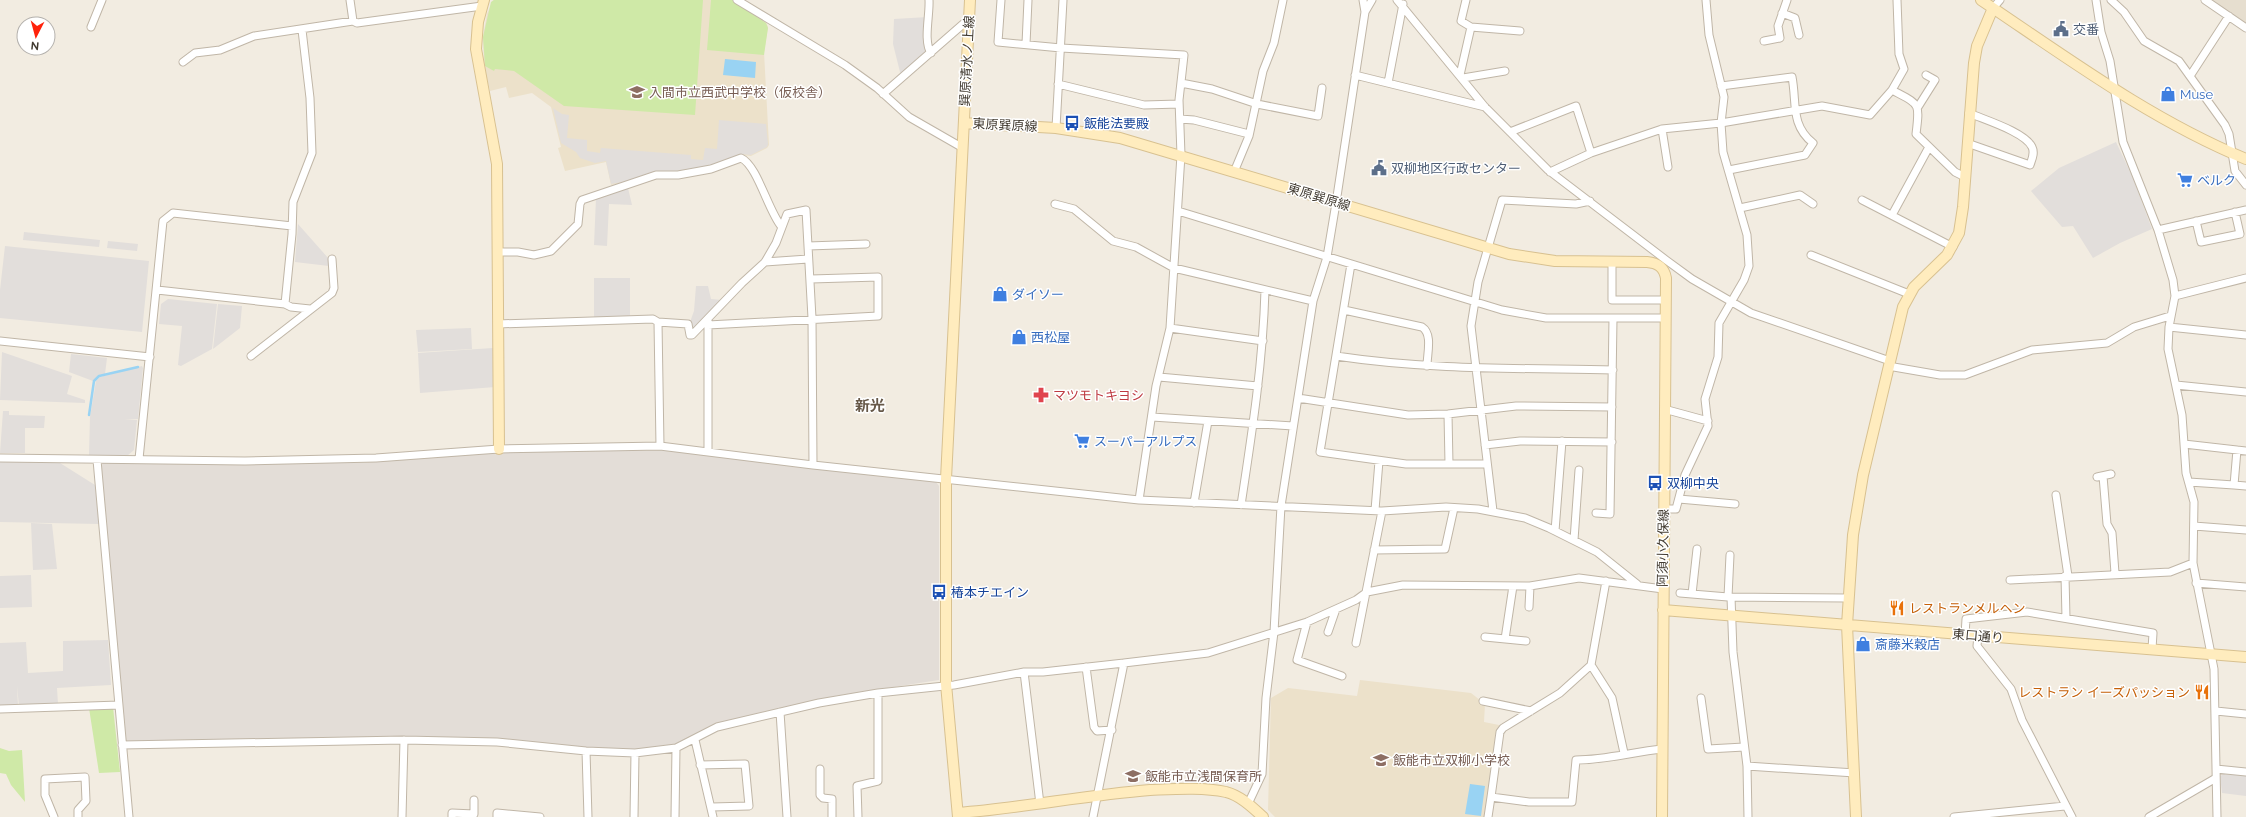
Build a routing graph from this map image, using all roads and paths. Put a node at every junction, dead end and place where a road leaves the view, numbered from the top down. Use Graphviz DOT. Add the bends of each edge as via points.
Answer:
graph roads {
  1 [pos="102,0"];
  2 [pos="350,0"];
  3 [pos="737,0"];
  4 [pos="929,0"];
  5 [pos="970,0"];
  6 [pos="1001,0"];
  7 [pos="1028,0"];
  8 [pos="1063,0"];
  9 [pos="1283,0"];
  10 [pos="1363,0"];
  11 [pos="1372,0"];
  12 [pos="1466,0"];
  13 [pos="1706,0"];
  14 [pos="1787,0"];
  15 [pos="1897,0"];
  16 [pos="1981,0"];
  17 [pos="2000,0"];
  18 [pos="2096,0"];
  19 [pos="2110,0"];
  20 [pos="2205,0"];
  21 [pos="1401,2"];
  22 [pos="483,3"];
  23 [pos="1993,8"];
  24 [pos="1365,12"];
  25 [pos="1782,12"];
  26 [pos="2229,16"];
  27 [pos="970,18"];
  28 [pos="353,21"];
  29 [pos="90,27"];
  30 [pos="1471,27"];
  31 [pos="2246,28"];
  32 [pos="302,30"];
  33 [pos="1520,32"];
  34 [pos="1799,35"];
  35 [pos="1764,41"];
  36 [pos="1026,44"];
  37 [pos="1061,48"];
  38 [pos="931,53"];
  39 [pos="183,62"];
  40 [pos="1505,71"];
  41 [pos="1355,75"];
  42 [pos="1926,75"];
  43 [pos="1462,76"];
  44 [pos="2190,76"];
  45 [pos="1181,83"];
  46 [pos="1058,84"];
  47 [pos="1388,84"];
  48 [pos="1721,86"];
  49 [pos="1322,88"];
  50 [pos="2115,89"];
  51 [pos="1892,90"];
  52 [pos="883,94"];
  53 [pos="1180,104"];
  54 [pos="1257,104"];
  55 [pos="1485,107"];
  56 [pos="1918,108"];
  57 [pos="1795,109"];
  58 [pos="1969,113"];
  59 [pos="1180,119"];
  60 [pos="964,123"];
  61 [pos="1721,123"];
  62 [pos="1056,128"];
  63 [pos="1662,129"];
  64 [pos="1510,132"];
  65 [pos="1249,134"];
  66 [pos="1967,144"];
  67 [pos="963,148"];
  68 [pos="1929,148"];
  69 [pos="1590,153"];
  70 [pos="2232,153"];
  71 [pos="1181,156"];
  72 [pos="2246,159"];
  73 [pos="1668,167"];
  74 [pos="1729,170"];
  75 [pos="1234,172"];
  76 [pos="1550,172"];
  77 [pos="1965,177"];
  78 [pos="2246,185"];
  79 [pos="1862,200"];
  80 [pos="1590,201"];
  81 [pos="1336,203"];
  82 [pos="1055,204"];
  83 [pos="1813,204"];
  84 [pos="1740,208"];
  85 [pos="2246,210"];
  86 [pos="1178,211"];
  87 [pos="2235,212"];
  88 [pos="1892,215"];
  89 [pos="2196,221"];
  90 [pos="292,226"];
  91 [pos="782,226"];
  92 [pos="2158,230"];
  93 [pos="866,244"];
  94 [pos="808,246"];
  95 [pos="1953,247"];
  96 [pos="1487,249"];
  97 [pos="498,252"];
  98 [pos="1811,255"];
  99 [pos="1327,257"];
  100 [pos="332,259"];
  101 [pos="808,260"];
  102 [pos="764,262"];
  103 [pos="1612,262"];
  104 [pos="1351,264"];
  105 [pos="1174,268"];
  106 [pos="1666,278"];
  107 [pos="2246,278"];
  108 [pos="811,280"];
  109 [pos="158,290"];
  110 [pos="1265,290"];
  111 [pos="1910,294"];
  112 [pos="2175,296"];
  113 [pos="1666,300"];
  114 [pos="1732,300"];
  115 [pos="1312,301"];
  116 [pos="1473,302"];
  117 [pos="285,304"];
  118 [pos="310,309"];
  119 [pos="1344,310"];
  120 [pos="2170,316"];
  121 [pos="812,318"];
  122 [pos="1665,318"];
  123 [pos="1613,319"];
  124 [pos="658,322"];
  125 [pos="708,323"];
  126 [pos="498,324"];
  127 [pos="2169,327"];
  128 [pos="1170,328"];
  129 [pos="2246,335"];
  130 [pos="0,341"];
  131 [pos="1263,341"];
  132 [pos="251,356"];
  133 [pos="1336,356"];
  134 [pos="150,357"];
  135 [pos="1889,363"];
  136 [pos="1427,366"];
  137 [pos="1475,368"];
  138 [pos="1613,370"];
  139 [pos="1159,377"];
  140 [pos="2176,385"];
  141 [pos="1258,386"];
  142 [pos="2246,392"];
  143 [pos="1298,398"];
  144 [pos="1329,403"];
  145 [pos="1612,407"];
  146 [pos="1664,409"];
  147 [pos="1481,410"];
  148 [pos="1448,414"];
  149 [pos="1152,417"];
  150 [pos="1208,421"];
  151 [pos="1708,422"];
  152 [pos="1254,423"];
  153 [pos="1293,426"];
  154 [pos="1562,441"];
  155 [pos="1612,442"];
  156 [pos="2184,444"];
  157 [pos="1485,445"];
  158 [pos="660,446"];
  159 [pos="499,449"];
  160 [pos="708,450"];
  161 [pos="2237,450"];
  162 [pos="2246,451"];
  163 [pos="0,458"];
  164 [pos="139,459"];
  165 [pos="97,460"];
  166 [pos="1379,461"];
  167 [pos="1449,464"];
  168 [pos="1486,464"];
  169 [pos="812,465"];
  170 [pos="1579,470"];
  171 [pos="2111,474"];
  172 [pos="946,479"];
  173 [pos="2189,482"];
  174 [pos="2234,486"];
  175 [pos="2246,486"];
  176 [pos="2056,495"];
  177 [pos="1679,499"];
  178 [pos="1139,500"];
  179 [pos="1194,503"];
  180 [pos="1735,504"];
  181 [pos="1241,505"];
  182 [pos="1281,506"];
  183 [pos="1454,508"];
  184 [pos="1664,509"];
  185 [pos="1378,511"];
  186 [pos="1493,511"];
  187 [pos="1596,513"];
  188 [pos="2194,526"];
  189 [pos="2246,530"];
  190 [pos="1555,531"];
  191 [pos="1574,540"];
  192 [pos="1697,549"];
  193 [pos="1374,550"];
  194 [pos="1730,555"];
  195 [pos="2193,563"];
  196 [pos="2115,573"];
  197 [pos="2067,576"];
  198 [pos="2010,580"];
  199 [pos="1606,581"];
  200 [pos="2196,583"];
  201 [pos="1636,584"];
  202 [pos="1513,586"];
  203 [pos="1530,586"];
  204 [pos="2246,587"];
  205 [pos="1663,588"];
  206 [pos="1367,592"];
  207 [pos="1680,593"];
  208 [pos="1692,594"];
  209 [pos="1730,597"];
  210 [pos="1848,598"];
  211 [pos="1529,607"];
  212 [pos="1336,609"];
  213 [pos="1663,610"];
  214 [pos="1730,616"];
  215 [pos="2066,618"];
  216 [pos="1308,622"];
  217 [pos="1847,625"];
  218 [pos="1274,632"];
  219 [pos="1328,632"];
  220 [pos="1965,634"];
  221 [pos="1978,636"];
  222 [pos="1485,637"];
  223 [pos="1506,639"];
  224 [pos="1526,641"];
  225 [pos="1356,643"];
  226 [pos="2152,650"];
  227 [pos="2210,654"];
  228 [pos="2246,657"];
  229 [pos="1124,662"];
  230 [pos="1591,665"];
  231 [pos="1086,667"];
  232 [pos="1024,672"];
  233 [pos="1342,676"];
  234 [pos="946,684"];
  235 [pos="878,693"];
  236 [pos="1702,698"];
  237 [pos="1483,701"];
  238 [pos="119,704"];
  239 [pos="0,709"];
  240 [pos="1531,711"];
  241 [pos="2216,711"];
  242 [pos="780,712"];
  243 [pos="2246,714"];
  244 [pos="1112,730"];
  245 [pos="404,740"];
  246 [pos="695,740"];
  247 [pos="122,745"];
  248 [pos="1744,747"];
  249 [pos="676,748"];
  250 [pos="1662,749"];
  251 [pos="586,751"];
  252 [pos="634,753"];
  253 [pos="1624,753"];
  254 [pos="700,765"];
  255 [pos="1747,766"];
  256 [pos="820,769"];
  257 [pos="2216,769"];
  258 [pos="2246,772"];
  259 [pos="1855,773"];
  260 [pos="2216,778"];
  261 [pos="1099,795"];
  262 [pos="1491,797"];
  263 [pos="474,800"];
  264 [pos="1040,804"];
  265 [pos="1248,804"];
  266 [pos="2065,806"];
  267 [pos="712,807"];
  268 [pos="1987,815"];
  269 [pos="956,816"];
  270 [pos="54,817"];
  271 [pos="78,817"];
  272 [pos="129,817"];
  273 [pos="402,817"];
  274 [pos="452,817"];
  275 [pos="497,817"];
  276 [pos="540,817"];
  277 [pos="588,817"];
  278 [pos="634,817"];
  279 [pos="675,817"];
  280 [pos="713,817"];
  281 [pos="787,817"];
  282 [pos="832,817"];
  283 [pos="858,817"];
  284 [pos="1093,817"];
  285 [pos="1263,817"];
  286 [pos="1488,817"];
  287 [pos="1662,817"];
  288 [pos="1748,817"];
  289 [pos="1856,817"];
  290 [pos="1954,817"];
  291 [pos="2072,817"];
  292 [pos="2149,817"];
  293 [pos="2217,817"];
  1 -- 29 [label="street"];
  2 -- 28 [label="street"];
  3 -- 52 [label="street" via="845,65"];
  4 -- 38 [label="street" via="927,45"];
  5 -- 27 [label="street, 巽原清水ノ上線"];
  6 -- 36 [label="street" via="998,42"];
  7 -- 36 [label="street"];
  8 -- 37 [label="street"];
  9 -- 54 [label="street" via="1274,43 1263,71"];
  10 -- 24 [label="street"];
  11 -- 24 [label="street"];
  12 -- 30 [label="street" via="1461,21"];
  13 -- 48 [label="street" via="1709,35"];
  14 -- 25 [label="street"];
  15 -- 51 [label="street" via="1900,54 1904,69"];
  16 -- 23 [label="street"];
  17 -- 23 [label="street"];
  18 -- 50 [label="street"];
  19 -- 44 [label="street" via="2124,12 2144,41 2179,61"];
  20 -- 26 [label="street"];
  21 -- 43 [label="street" via="1429,40"];
  21 -- 47 [label="street"];
  22 -- 28 [label="street" via="357,23"];
  22 -- 97 [label="street" via="476,50 496,148"];
  23 -- 50 [label="street"];
  23 -- 58 [label="street" via="1978,46"];
  24 -- 41 [label="street"];
  25 -- 34 [label="street" via="1795,18"];
  25 -- 35 [label="street" via="1778,26 1780,38"];
  26 -- 31 [label="street"];
  26 -- 44 [label="street"];
  27 -- 38 [label="street"];
  27 -- 60 [label="street, 巽原清水ノ上線"];
  28 -- 32 [label="street"];
  30 -- 33 [label="street"];
  30 -- 43 [label="street"];
  32 -- 39 [label="street" via="254,36 220,50 195,53"];
  32 -- 90 [label="street" via="310,98 312,153 293,202"];
  36 -- 37 [label="street"];
  37 -- 45 [label="street" via="1184,54"];
  37 -- 46 [label="street"];
  38 -- 52 [label="street"];
  40 -- 43 [label="street"];
  41 -- 47 [label="street"];
  41 -- 81 [label="street"];
  42 -- 56 [label="street" via="1935,80"];
  43 -- 55 [label="street"];
  44 -- 70 [label="street" via="2225,125"];
  45 -- 53 [label="street"];
  45 -- 54 [label="street" via="1212,89"];
  46 -- 53 [label="street" via="1144,105"];
  46 -- 62 [label="street"];
  47 -- 55 [label="street"];
  48 -- 57 [label="street" via="1792,77"];
  48 -- 61 [label="street" via="1724,97"];
  49 -- 54 [label="street" via="1318,116"];
  50 -- 70 [label="street" via="2193,134"];
  50 -- 92 [label="street" via="2123,142"];
  51 -- 56 [label="street" via="1916,103"];
  51 -- 57 [label="street" via="1870,115 1822,106"];
  52 -- 67 [label="street" via="909,117"];
  53 -- 59 [label="street"];
  54 -- 65 [label="street"];
  55 -- 64 [label="street"];
  56 -- 68 [label="street" via="1916,134"];
  57 -- 61 [label="street"];
  57 -- 74 [label="street" via="1803,135 1813,143 1805,155"];
  58 -- 66 [label="street"];
  58 -- 66 [label="street" via="2025,138 2032,148 2033,156 2030,165"];
  59 -- 65 [label="street"];
  59 -- 71 [label="street"];
  60 -- 62 [label="street, 東原巽原線"];
  60 -- 67 [label="street, 巽原清水ノ上線"];
  61 -- 63 [label="street"];
  61 -- 74 [label="street" via="1723,152"];
  62 -- 71 [label="street, 東原巽原線" via="1120,138"];
  63 -- 69 [label="street"];
  63 -- 73 [label="street"];
  64 -- 69 [label="street" via="1576,106"];
  64 -- 76 [label="street"];
  65 -- 75 [label="street"];
  66 -- 77 [label="street"];
  67 -- 172 [label="street, 巽原清水ノ上線"];
  68 -- 77 [label="street" via="1955,172"];
  68 -- 88 [label="street"];
  69 -- 76 [label="street"];
  70 -- 72 [label="street"];
  70 -- 78 [label="street" via="2235,171"];
  71 -- 75 [label="street, 東原巽原線"];
  71 -- 86 [label="street"];
  74 -- 84 [label="street"];
  75 -- 81 [label="street, 東原巽原線"];
  76 -- 80 [label="street"];
  77 -- 95 [label="street" via="1962,221"];
  79 -- 88 [label="street"];
  80 -- 96 [label="street" via="1576,204 1502,200"];
  80 -- 114 [label="street" via="1692,279"];
  81 -- 96 [label="street, 東原巽原線"];
  81 -- 99 [label="street"];
  82 -- 105 [label="street" via="1074,209 1113,241 1136,247"];
  83 -- 84 [label="street" via="1800,195"];
  84 -- 114 [label="street" via="1748,234 1749,266"];
  85 -- 87 [label="street"];
  86 -- 99 [label="street"];
  86 -- 105 [label="street"];
  87 -- 89 [label="street"];
  87 -- 89 [label="street" via="2240,234 2201,242"];
  88 -- 95 [label="street"];
  89 -- 92 [label="street"];
  90 -- 109 [label="street" via="173,213 163,221"];
  90 -- 117 [label="street"];
  91 -- 94 [label="street" via="787,214 806,210"];
  91 -- 97 [label="street" via="767,203 755,174 746,160 741,158 711,169 678,175 656,175 582,200 578,224 551,251 534,255"];
  91 -- 102 [label="street" via="776,244"];
  92 -- 112 [label="street" via="2173,280"];
  93 -- 94 [label="street"];
  94 -- 101 [label="street"];
  95 -- 111 [label="street" via="1938,266 1920,280"];
  96 -- 103 [label="street, 東原巽原線" via="1547,260"];
  96 -- 116 [label="street"];
  97 -- 126 [label="street"];
  98 -- 111 [label="street"];
  99 -- 104 [label="street"];
  99 -- 115 [label="street"];
  100 -- 118 [label="street" via="332,293"];
  101 -- 102 [label="street"];
  101 -- 108 [label="street"];
  102 -- 125 [label="street" via="742,283"];
  103 -- 106 [label="street, 東原巽原線" via="1654,263 1661,267"];
  103 -- 113 [label="street" via="1612,300"];
  104 -- 116 [label="street"];
  104 -- 119 [label="street"];
  105 -- 110 [label="street"];
  105 -- 128 [label="street"];
  106 -- 113 [label="street, 阿須小久保線"];
  107 -- 112 [label="street"];
  108 -- 121 [label="street"];
  108 -- 121 [label="street" via="878,277 878,316"];
  109 -- 117 [label="street"];
  109 -- 134 [label="street"];
  110 -- 115 [label="street"];
  110 -- 131 [label="street"];
  111 -- 135 [label="street" via="1903,307"];
  112 -- 120 [label="street"];
  113 -- 122 [label="street, 阿須小久保線"];
  114 -- 135 [label="street" via="1767,320"];
  114 -- 151 [label="street" via="1719,323 1718,357 1705,399"];
  115 -- 143 [label="street"];
  116 -- 123 [label="street" via="1546,318"];
  116 -- 137 [label="street" via="1471,326"];
  117 -- 118 [label="street"];
  118 -- 132 [label="street"];
  119 -- 133 [label="street"];
  119 -- 136 [label="street" via="1426,329 1429,335"];
  120 -- 127 [label="street"];
  120 -- 135 [label="street" via="2134,327 2107,343 2032,350 1965,375 1940,375"];
  121 -- 125 [label="street"];
  121 -- 169 [label="street"];
  122 -- 123 [label="street"];
  122 -- 146 [label="street, 阿須小久保線"];
  123 -- 138 [label="street"];
  124 -- 125 [label="street" via="688,324 690,335"];
  124 -- 126 [label="street" via="653,319"];
  124 -- 158 [label="street"];
  125 -- 160 [label="street"];
  126 -- 159 [label="street"];
  127 -- 129 [label="street"];
  127 -- 140 [label="street" via="2168,349"];
  128 -- 131 [label="street"];
  128 -- 139 [label="street"];
  130 -- 134 [label="street"];
  131 -- 141 [label="street"];
  133 -- 136 [label="street" via="1390,364"];
  133 -- 144 [label="street"];
  134 -- 164 [label="street"];
  135 -- 210 [label="street" via="1863,474 1852,535"];
  136 -- 137 [label="street"];
  137 -- 138 [label="street"];
  137 -- 147 [label="street"];
  138 -- 145 [label="street"];
  139 -- 141 [label="street"];
  139 -- 149 [label="street"];
  140 -- 142 [label="street"];
  140 -- 156 [label="street"];
  141 -- 152 [label="street"];
  143 -- 144 [label="street"];
  143 -- 153 [label="street"];
  144 -- 148 [label="street" via="1386,413"];
  144 -- 166 [label="street" via="1320,452"];
  145 -- 147 [label="street" via="1516,406"];
  145 -- 155 [label="street"];
  146 -- 151 [label="street"];
  146 -- 184 [label="street, 阿須小久保線"];
  147 -- 148 [label="street"];
  147 -- 157 [label="street"];
  148 -- 167 [label="street"];
  149 -- 150 [label="street"];
  149 -- 178 [label="street"];
  150 -- 152 [label="street"];
  150 -- 179 [label="street"];
  151 -- 177 [label="street" via="1685,475"];
  152 -- 153 [label="street"];
  152 -- 181 [label="street"];
  153 -- 182 [label="street"];
  154 -- 155 [label="street"];
  154 -- 157 [label="street" via="1520,441"];
  154 -- 190 [label="street"];
  155 -- 187 [label="street" via="1610,514"];
  156 -- 161 [label="street"];
  156 -- 173 [label="street"];
  157 -- 168 [label="street"];
  158 -- 159 [label="street"];
  158 -- 160 [label="street"];
  159 -- 164 [label="street" via="376,458 245,461"];
  160 -- 169 [label="street"];
  161 -- 162 [label="street"];
  161 -- 174 [label="street"];
  163 -- 165 [label="street"];
  164 -- 165 [label="street"];
  165 -- 238 [label="street"];
  166 -- 167 [label="street"];
  166 -- 185 [label="street"];
  167 -- 168 [label="street"];
  168 -- 186 [label="street"];
  169 -- 172 [label="street"];
  170 -- 191 [label="street"];
  171 -- 196 [label="street" via="2100,476 2107,524 2112,533"];
  172 -- 178 [label="street"];
  172 -- 234 [label="street, 巽原清水ノ上線"];
  173 -- 174 [label="street"];
  173 -- 188 [label="street" via="2194,502"];
  174 -- 175 [label="street"];
  176 -- 197 [label="street"];
  177 -- 180 [label="street"];
  177 -- 184 [label="street" via="1676,509"];
  178 -- 179 [label="street"];
  179 -- 181 [label="street"];
  181 -- 182 [label="street"];
  182 -- 185 [label="street"];
  182 -- 218 [label="street"];
  183 -- 185 [label="street"];
  183 -- 186 [label="street"];
  183 -- 193 [label="street" via="1445,549"];
  184 -- 205 [label="street, 阿須小久保線"];
  185 -- 193 [label="street"];
  186 -- 190 [label="street" via="1525,518"];
  188 -- 189 [label="street"];
  188 -- 195 [label="street"];
  190 -- 191 [label="street"];
  191 -- 201 [label="street" via="1597,552"];
  192 -- 208 [label="street"];
  193 -- 206 [label="street"];
  194 -- 209 [label="street"];
  195 -- 196 [label="street" via="2170,572"];
  195 -- 200 [label="street"];
  196 -- 197 [label="street"];
  197 -- 198 [label="street"];
  197 -- 215 [label="street"];
  199 -- 201 [label="street"];
  199 -- 203 [label="street" via="1579,578"];
  199 -- 230 [label="street"];
  200 -- 204 [label="street"];
  200 -- 227 [label="street"];
  201 -- 205 [label="street"];
  202 -- 203 [label="street"];
  202 -- 206 [label="street" via="1411,584"];
  202 -- 223 [label="street"];
  203 -- 211 [label="street"];
  205 -- 213 [label="street, 阿須小久保線"];
  206 -- 212 [label="street"];
  206 -- 225 [label="street"];
  207 -- 208 [label="street"];
  208 -- 209 [label="street"];
  209 -- 210 [label="street"];
  209 -- 214 [label="street"];
  210 -- 217 [label="street"];
  212 -- 216 [label="street"];
  212 -- 219 [label="street"];
  213 -- 214 [label="street, 東口通り"];
  213 -- 250 [label="street, 阿須小久保線"];
  214 -- 217 [label="street, 東口通り"];
  214 -- 248 [label="street"];
  215 -- 220 [label="street" via="2027,612 1966,619"];
  215 -- 226 [label="street" via="2153,633"];
  216 -- 218 [label="street"];
  216 -- 233 [label="street" via="1296,660"];
  217 -- 220 [label="street, 東口通り"];
  217 -- 259 [label="street"];
  218 -- 229 [label="street" via="1208,653"];
  218 -- 265 [label="street" via="1266,698 1262,774"];
  220 -- 221 [label="street, 東口通り"];
  221 -- 226 [label="street, 東口通り"];
  221 -- 266 [label="street" via="1977,646 2011,689 2022,720"];
  222 -- 223 [label="street"];
  223 -- 224 [label="street"];
  226 -- 227 [label="street, 東口通り"];
  227 -- 228 [label="street, 東口通り"];
  227 -- 241 [label="street" via="2214,669"];
  229 -- 231 [label="street"];
  229 -- 244 [label="street"];
  230 -- 240 [label="street" via="1560,693"];
  230 -- 253 [label="street" via="1612,698"];
  231 -- 232 [label="street"];
  231 -- 244 [label="street" via="1094,727 1097,731"];
  232 -- 234 [label="street"];
  232 -- 264 [label="street"];
  234 -- 235 [label="street"];
  234 -- 269 [label="street, 巽原清水ノ上線"];
  235 -- 242 [label="street"];
  235 -- 283 [label="street" via="878,781 858,786"];
  236 -- 248 [label="street" via="1708,749"];
  237 -- 240 [label="street"];
  238 -- 239 [label="street"];
  238 -- 247 [label="street"];
  240 -- 262 [label="street" via="1500,732"];
  241 -- 243 [label="street"];
  241 -- 257 [label="street"];
  242 -- 246 [label="street" via="717,727"];
  242 -- 281 [label="street"];
  244 -- 261 [label="street"];
  245 -- 247 [label="street"];
  245 -- 251 [label="street" via="497,742"];
  245 -- 273 [label="street"];
  246 -- 249 [label="street"];
  246 -- 254 [label="street"];
  247 -- 272 [label="street"];
  248 -- 255 [label="street"];
  249 -- 252 [label="street"];
  249 -- 279 [label="street"];
  250 -- 253 [label="street"];
  250 -- 287 [label="street, 阿須小久保線"];
  251 -- 252 [label="street"];
  251 -- 277 [label="street"];
  252 -- 278 [label="street"];
  253 -- 262 [label="street" via="1612,757 1576,760 1572,802 1529,802"];
  254 -- 267 [label="street"];
  254 -- 267 [label="street" via="745,764 749,806"];
  255 -- 259 [label="street"];
  255 -- 288 [label="street"];
  256 -- 282 [label="street" via="820,795 832,799"];
  257 -- 258 [label="street"];
  257 -- 260 [label="street"];
  259 -- 289 [label="street"];
  260 -- 292 [label="street"];
  260 -- 293 [label="street"];
  261 -- 264 [label="street"];
  261 -- 265 [label="street" via="1169,789 1208,790 1226,792"];
  261 -- 284 [label="street"];
  262 -- 286 [label="street"];
  263 -- 274 [label="street" via="474,814 452,813"];
  264 -- 269 [label="street"];
  265 -- 285 [label="street"];
  266 -- 268 [label="street"];
  266 -- 291 [label="street"];
  267 -- 280 [label="street"];
  268 -- 290 [label="street"];
  270 -- 271 [label="street" via="45,795 45,779 85,777 86,801 78,810"];
  275 -- 276 [label="street" via="497,813"];
}
